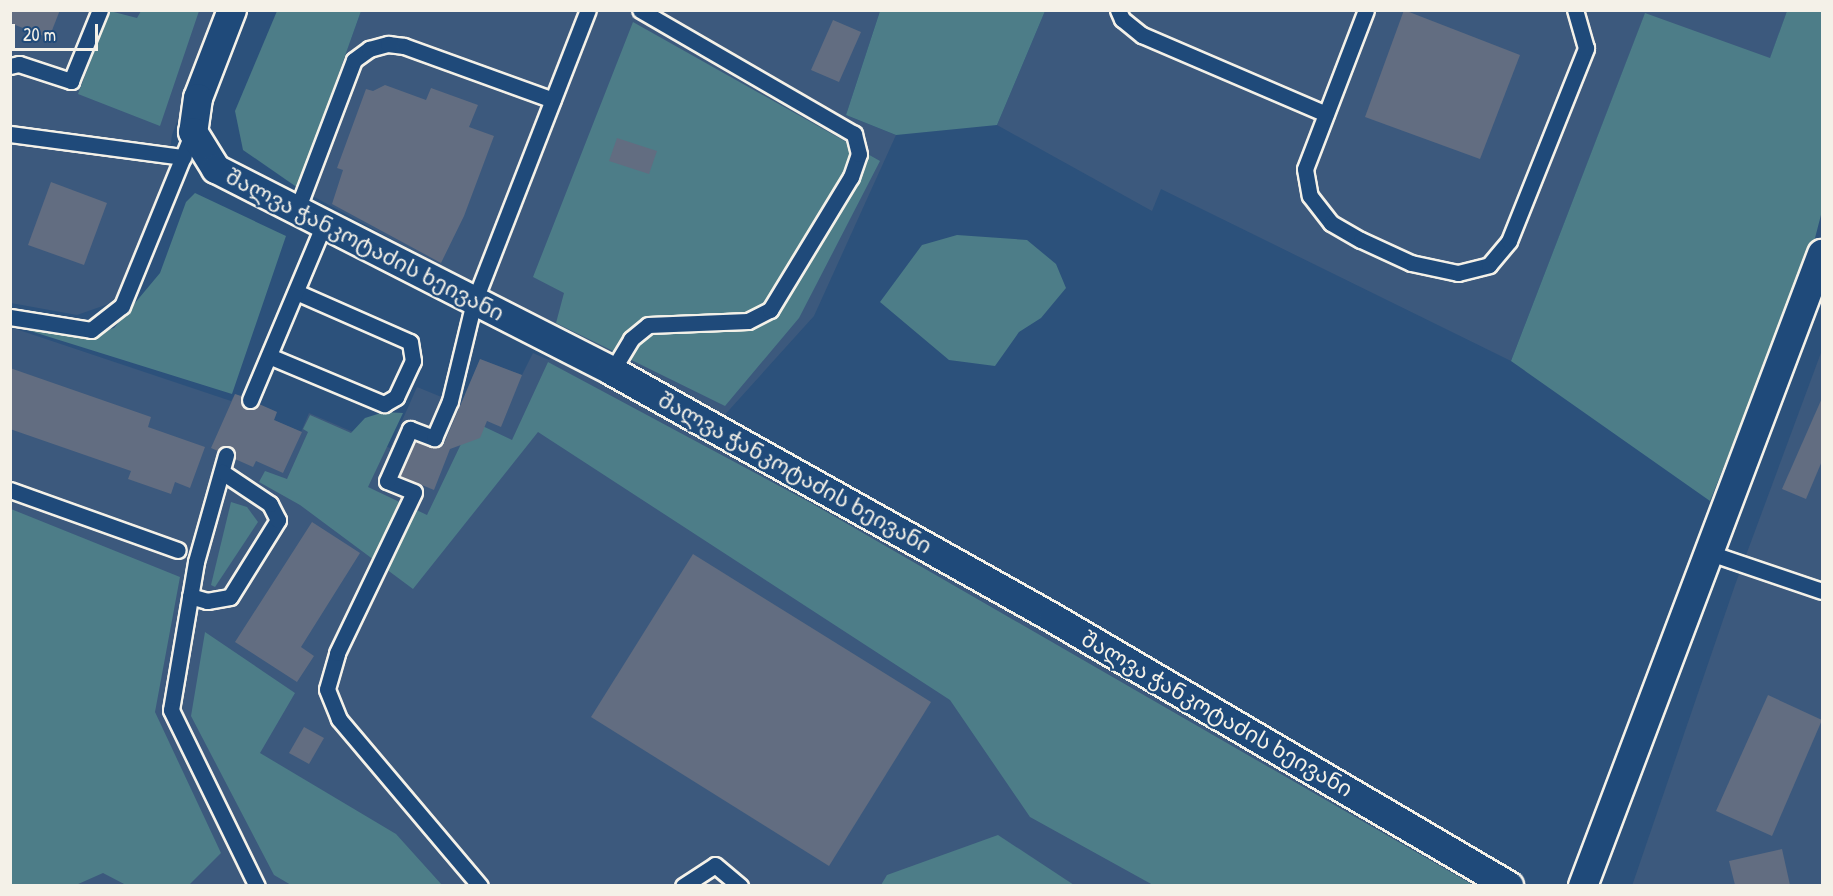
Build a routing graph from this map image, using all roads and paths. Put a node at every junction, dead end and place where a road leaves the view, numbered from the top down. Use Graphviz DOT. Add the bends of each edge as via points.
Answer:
graph roads {
  1 [pos="100,10"];
  2 [pos="232,10"];
  3 [pos="588,10"];
  4 [pos="640,10"];
  5 [pos="1118,10"];
  6 [pos="1366,10"];
  7 [pos="1575,10"];
  8 [pos="10,66"];
  9 [pos="553,100"];
  10 [pos="1326,114"];
  11 [pos="10,134"];
  12 [pos="188,144"];
  13 [pos="297,210"];
  14 [pos="324,224"];
  15 [pos="1822,254"];
  16 [pos="296,292"];
  17 [pos="474,302"];
  18 [pos="10,317"];
  19 [pos="269,356"];
  20 [pos="612,371"];
  21 [pos="250,400"];
  22 [pos="226,454"];
  23 [pos="222,472"];
  24 [pos="10,490"];
  25 [pos="178,550"];
  26 [pos="1707,552"];
  27 [pos="1822,591"];
  28 [pos="190,596"];
  29 [pos="258,885"];
  30 [pos="480,885"];
  31 [pos="683,885"];
  32 [pos="740,885"];
  33 [pos="1509,885"];
  34 [pos="1583,885"];
  1 -- 8 [label="lane" via="70,81 19,64"];
  2 -- 12 [label="street" via="198,98"];
  3 -- 9 [label="lane"];
  4 -- 20 [label="lane" via="854,134 859,154 851,177 770,310 748,321 648,325 631,339"];
  5 -- 10 [label="lane" via="1122,19 1142,35"];
  6 -- 10 [label="lane"];
  7 -- 10 [label="lane" via="1586,48 1509,241 1489,265 1458,273 1411,263 1331,223 1310,196 1305,169"];
  9 -- 13 [label="lane" via="404,46 388,44 369,49 354,60"];
  9 -- 17 [label="lane"];
  11 -- 12 [label="lane"];
  12 -- 13 [label="street, შალვა ჭანკოტაძის ხეივანი" via="216,169"];
  12 -- 18 [label="lane" via="122,306 91,330"];
  13 -- 14 [label="street, შალვა ჭანკოტაძის ხეივანი"];
  14 -- 16 [label="lane"];
  14 -- 17 [label="street, შალვა ჭანკოტაძის ხეივანი"];
  15 -- 26 [label="street"];
  16 -- 19 [label="lane"];
  16 -- 19 [label="lane" via="410,342 413,361 396,397 384,404"];
  17 -- 20 [label="street, შალვა ჭანკოტაძის ხეივანი"];
  17 -- 30 [label="lane" via="450,401 434,438 410,429 387,481 414,492 337,653 327,689 339,719"];
  19 -- 21 [label="lane"];
  20 -- 33 [label="street, შალვა ჭანკოტაძის ხეივანი" via="1063,624"];
  22 -- 23 [label="lane"];
  23 -- 28 [label="lane"];
  23 -- 28 [label="lane" via="270,504 278,520 230,597 207,601"];
  24 -- 25 [label="lane"];
  26 -- 27 [label="lane"];
  26 -- 34 [label="street"];
  28 -- 29 [label="lane" via="171,710"];
  31 -- 32 [label="lane" via="715,865"];
}
